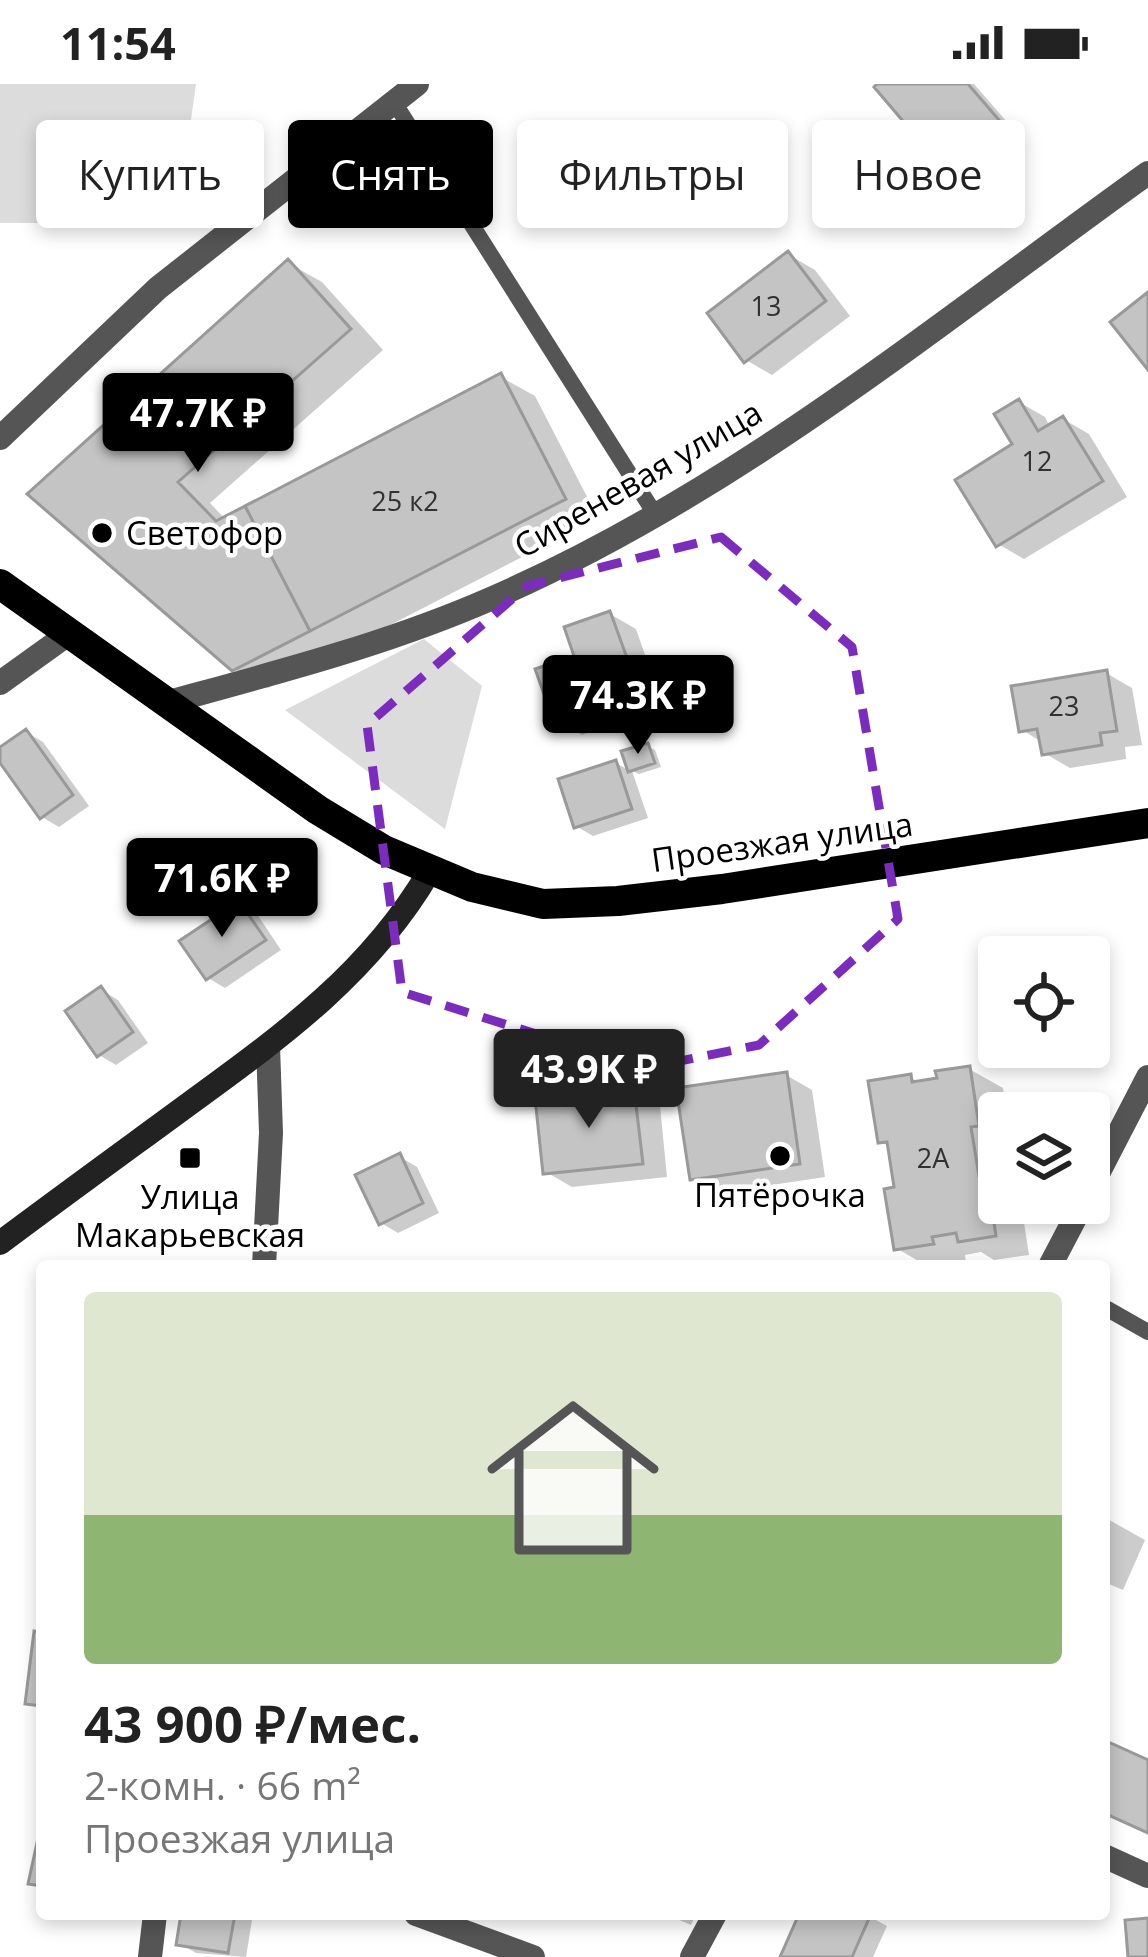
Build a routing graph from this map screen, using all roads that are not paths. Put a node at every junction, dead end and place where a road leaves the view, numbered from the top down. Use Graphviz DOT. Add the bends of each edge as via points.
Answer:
graph roads {
  1 [pos="417,84"];
  2 [pos="394,102"];
  3 [pos="1148,173"];
  4 [pos="0,438"];
  5 [pos="655,514"];
  6 [pos="0,584"];
  7 [pos="71,632"];
  8 [pos="0,683"];
  9 [pos="169,702"];
  10 [pos="1148,823"];
  11 [pos="429,872"];
  12 [pos="268,1046"];
  13 [pos="1148,1077"];
  14 [pos="1110,1150"];
  15 [pos="1072,1224"];
  16 [pos="0,1243"];
  17 [pos="264,1260"];
  18 [pos="1053,1260"];
  19 [pos="1110,1310"];
  20 [pos="1148,1331"];
  21 [pos="1110,1859"];
  22 [pos="1148,1876"];
  23 [pos="154,1920"];
  24 [pos="432,1920"];
  25 [pos="712,1920"];
  26 [pos="150,1957"];
  27 [pos="533,1957"];
  28 [pos="692,1957"];
  1 -- 2 [label="street"];
  2 -- 4 [label="street" via="158,287"];
  2 -- 5 [label="lane"];
  3 -- 5 [label="street, Сиреневая улица" via="738,467"];
  5 -- 9 [label="street, Сиреневая улица" via="472,607"];
  6 -- 7 [label="main road, Проезжая улица"];
  7 -- 8 [label="street"];
  7 -- 9 [label="main road, Проезжая улица"];
  9 -- 11 [label="main road, Проезжая улица" via="318,809"];
  10 -- 11 [label="main road, Проезжая улица" via="617,901 544,904"];
  11 -- 12 [label="street" via="375,950"];
  12 -- 16 [label="street"];
  12 -- 17 [label="street"];
  13 -- 14 [label="street"];
  15 -- 18 [label="street"];
  19 -- 20 [label="lane"];
  21 -- 22 [label="street"];
  23 -- 26 [label="street"];
  24 -- 27 [label="street"];
  25 -- 28 [label="street"];
}
